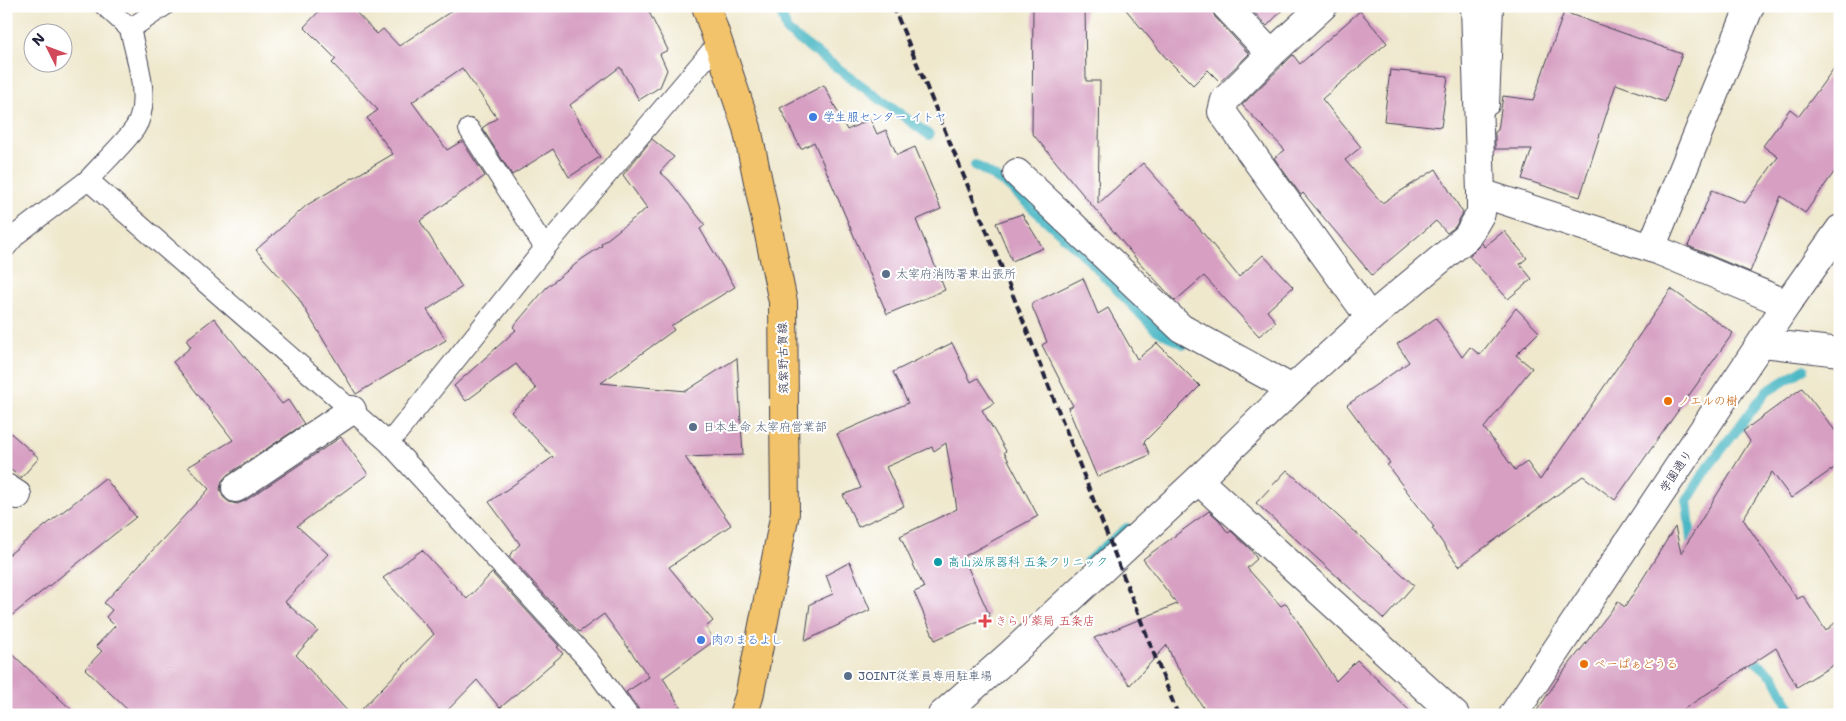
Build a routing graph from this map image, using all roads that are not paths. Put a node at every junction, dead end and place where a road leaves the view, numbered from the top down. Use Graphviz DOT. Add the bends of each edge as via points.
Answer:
graph roads {
  1 [pos="105,6"];
  2 [pos="164,6"];
  3 [pos="706,6"];
  4 [pos="1226,6"];
  5 [pos="1323,6"];
  6 [pos="1475,6"];
  7 [pos="1493,6"];
  8 [pos="1750,6"];
  9 [pos="130,29"];
  10 [pos="719,42"];
  11 [pos="1272,54"];
  12 [pos="469,130"];
  13 [pos="1017,173"];
  14 [pos="88,180"];
  15 [pos="1482,182"];
  16 [pos="1840,228"];
  17 [pos="6,247"];
  18 [pos="545,248"];
  19 [pos="1651,248"];
  20 [pos="1787,304"];
  21 [pos="1370,318"];
  22 [pos="1762,343"];
  23 [pos="1840,352"];
  24 [pos="1292,389"];
  25 [pos="352,410"];
  26 [pos="389,443"];
  27 [pos="1198,480"];
  28 [pos="236,488"];
  29 [pos="628,715"];
  30 [pos="743,715"];
  31 [pos="942,715"];
  32 [pos="1455,715"];
  33 [pos="1513,715"];
  1 -- 9 [label="lane"];
  2 -- 9 [label="lane"];
  3 -- 10 [label="main road, 筑紫野古賀線"];
  4 -- 11 [label="street"];
  5 -- 11 [label="street"];
  6 -- 15 [label="street"];
  7 -- 15 [label="lane" via="1491,85"];
  8 -- 19 [label="street"];
  9 -- 14 [label="lane" via="143,82 142,106 136,127"];
  10 -- 18 [label="lane"];
  10 -- 30 [label="main road, 筑紫野古賀線" via="747,128 783,302 785,513 750,697"];
  11 -- 21 [label="street" via="1225,100 1222,112"];
  12 -- 18 [label="lane"];
  13 -- 24 [label="street" via="1181,328"];
  14 -- 17 [label="lane" via="17,234"];
  14 -- 25 [label="lane"];
  15 -- 19 [label="street"];
  15 -- 21 [label="street" via="1481,213 1467,237"];
  16 -- 20 [label="street, 学園通り"];
  18 -- 26 [label="lane"];
  19 -- 20 [label="street"];
  20 -- 22 [label="street, 学園通り"];
  21 -- 24 [label="street"];
  22 -- 23 [label="street"];
  22 -- 33 [label="street, 学園通り"];
  24 -- 27 [label="street"];
  25 -- 26 [label="lane"];
  25 -- 28 [label="street"];
  26 -- 29 [label="lane" via="589,661"];
  27 -- 31 [label="street"];
  27 -- 32 [label="street"];
}
